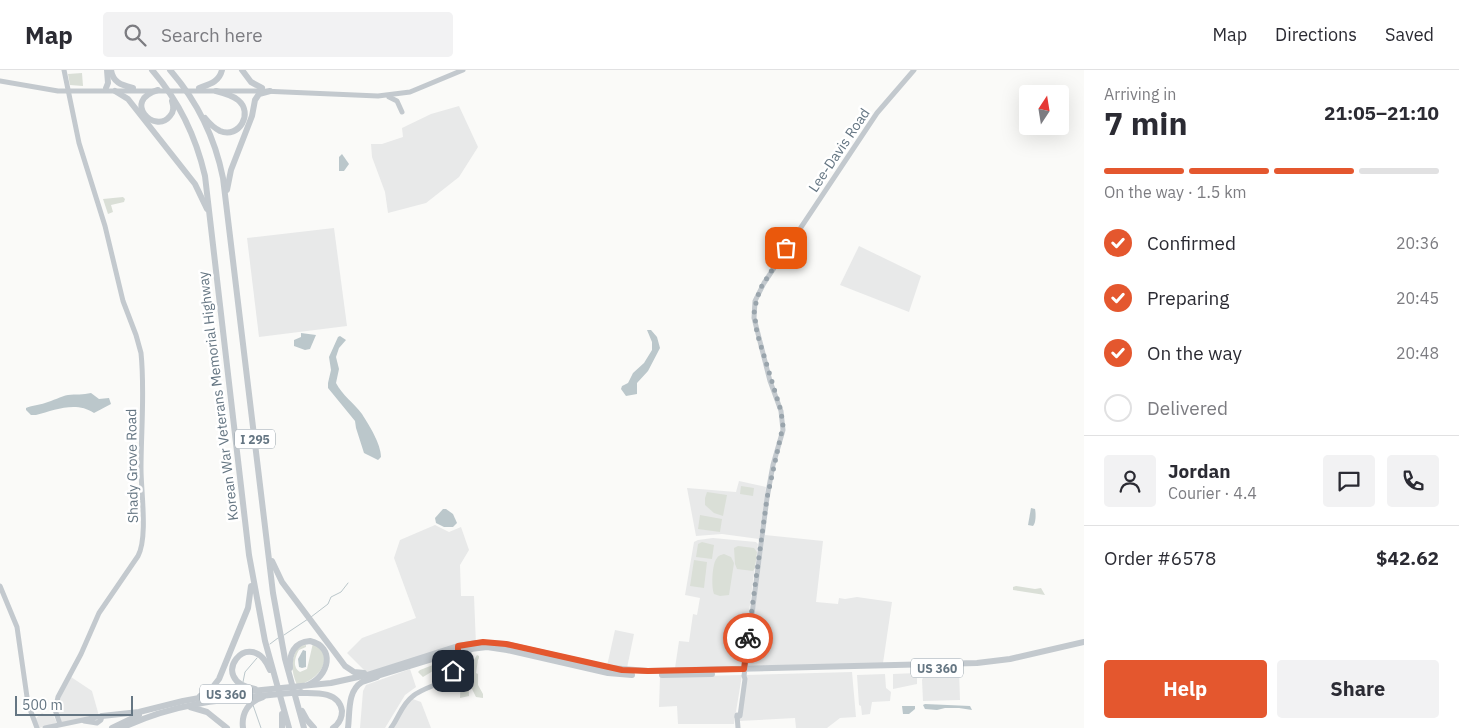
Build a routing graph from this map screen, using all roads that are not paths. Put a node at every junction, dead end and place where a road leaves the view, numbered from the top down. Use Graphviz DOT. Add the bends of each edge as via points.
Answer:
graph roads {
  1 [pos="63,70"];
  2 [pos="109,70"];
  3 [pos="152,70"];
  4 [pos="170,70"];
  5 [pos="176,70"];
  6 [pos="222,70"];
  7 [pos="242,70"];
  8 [pos="452,70"];
  9 [pos="463,70"];
  10 [pos="914,70"];
  11 [pos="0,79"];
  12 [pos="184,87"];
  13 [pos="106,88"];
  14 [pos="133,88"];
  15 [pos="196,88"];
  16 [pos="262,88"];
  17 [pos="68,89"];
  18 [pos="157,89"];
  19 [pos="116,90"];
  20 [pos="216,90"];
  21 [pos="270,91"];
  22 [pos="321,92"];
  23 [pos="170,93"];
  24 [pos="384,96"];
  25 [pos="200,112"];
  26 [pos="402,112"];
  27 [pos="226,198"];
  28 [pos="210,216"];
  29 [pos="265,530"];
  30 [pos="249,555"];
  31 [pos="0,586"];
  32 [pos="1084,642"];
  33 [pos="460,646"];
  34 [pos="473,646"];
  35 [pos="1084,646"];
  36 [pos="853,658"];
  37 [pos="433,659"];
  38 [pos="400,664"];
  39 [pos="460,664"];
  40 [pos="844,666"];
  41 [pos="454,671"];
  42 [pos="391,672"];
  43 [pos="744,672"];
  44 [pos="276,683"];
  45 [pos="289,692"];
  46 [pos="740,694"];
  47 [pos="281,703"];
  48 [pos="741,704"];
  49 [pos="164,706"];
  50 [pos="173,706"];
  51 [pos="152,715"];
  52 [pos="737,717"];
  53 [pos="98,719"];
  54 [pos="60,724"];
  55 [pos="37,728"];
  56 [pos="45,728"];
  57 [pos="112,728"];
  58 [pos="123,728"];
  59 [pos="227,728"];
  60 [pos="243,728"];
  61 [pos="282,728"];
  62 [pos="289,728"];
  63 [pos="304,728"];
  64 [pos="314,728"];
  65 [pos="333,728"];
  66 [pos="348,728"];
  67 [pos="388,728"];
  68 [pos="392,728"];
  69 [pos="738,728"];
  1 -- 17 [label="main road, Shady Grove Road"];
  2 -- 13 [label="highway"];
  2 -- 14 [label="highway" via="117,82"];
  3 -- 23 [label="highway, Korean War Veterans Memorial Highway / I 295"];
  4 -- 12 [label="highway, Korean War Veterans Memorial Highway / I 295"];
  5 -- 12 [label="highway"];
  6 -- 15 [label="highway" via="216,81"];
  7 -- 16 [label="highway" via="251,82"];
  8 -- 22 [label="main road" via="397,92"];
  9 -- 24 [label="main road" via="410,92"];
  10 -- 43 [label="main road, Lee-Davis Road" via="877,113 786,249 760,289 754,310 757,333 783,426 767,498"];
  11 -- 17 [label="main road" via="48,90"];
  12 -- 25 [label="highway, Korean War Veterans Memorial Highway / I 295"];
  13 -- 14 [label="main road"];
  13 -- 17 [label="main road"];
  14 -- 18 [label="main road"];
  15 -- 16 [label="main road"];
  15 -- 18 [label="main road"];
  15 -- 20 [label="main road"];
  16 -- 22 [label="main road"];
  17 -- 19 [label="main road"];
  17 -- 54 [label="main road, Shady Grove Road" via="78,140 123,301 141,353 144,536 138,556 100,613 58,697 55,710"];
  18 -- 19 [label="main road"];
  18 -- 23 [label="highway" via="146,95 142,102 144,114 154,121 164,121 171,115 174,106"];
  19 -- 28 [label="highway" via="127,98 195,184"];
  20 -- 21 [label="main road"];
  20 -- 25 [label="highway" via="242,104 245,114 241,126 230,132 220,131"];
  21 -- 22 [label="main road"];
  21 -- 27 [label="highway" via="259,94 255,100 231,170"];
  22 -- 24 [label="main road"];
  23 -- 28 [label="highway, Korean War Veterans Memorial Highway / I 295" via="198,149"];
  24 -- 26 [label="main road" via="396,99"];
  25 -- 27 [label="highway, Korean War Veterans Memorial Highway / I 295" via="218,158"];
  27 -- 29 [label="highway, Korean War Veterans Memorial Highway / I 295"];
  28 -- 30 [label="highway, Korean War Veterans Memorial Highway / I 295"];
  29 -- 38 [label="highway" via="276,572 345,666 363,674"];
  29 -- 45 [label="highway, Korean War Veterans Memorial Highway / I 295"];
  30 -- 44 [label="highway, Korean War Veterans Memorial Highway / I 295"];
  30 -- 50 [label="highway" via="249,604 217,682 204,694"];
  31 -- 55 [label="main road" via="17,626 28,704"];
  32 -- 40 [label="highway, US 360" via="983,662"];
  33 -- 34 [label="highway, US 360"];
  33 -- 34 [label="highway" via="465,642"];
  33 -- 37 [label="highway, US 360"];
  33 -- 38 [label="highway, US 360"];
  33 -- 39 [label="main road"];
  33 -- 41 [label="main road"];
  34 -- 39 [label="highway"];
  34 -- 43 [label="highway, US 360" via="623,675"];
  35 -- 43 [label="highway, US 360" via="984,666"];
  36 -- 40 [label="highway"];
  37 -- 41 [label="highway" via="452,657"];
  37 -- 42 [label="highway, US 360"];
  38 -- 45 [label="highway, US 360"];
  39 -- 68 [label="main road" via="452,676 412,697"];
  40 -- 43 [label="highway, US 360"];
  41 -- 67 [label="main road" via="409,694"];
  42 -- 45 [label="highway, US 360" via="338,686"];
  42 -- 66 [label="highway" via="364,681 354,689"];
  43 -- 46 [label="main road, Lee-Davis Road"];
  43 -- 48 [label="main road, Lee-Davis Road"];
  44 -- 45 [label="highway, Korean War Veterans Memorial Highway / I 295"];
  44 -- 45 [label="highway" via="263,658 253,652 243,653 235,659 232,668 235,680 241,685"];
  45 -- 45 [label="highway" via="290,657 295,646 307,641 315,642 326,655 326,668 310,684"];
  45 -- 47 [label="highway"];
  45 -- 50 [label="highway, US 360"];
  45 -- 60 [label="highway" via="252,702 244,713"];
  45 -- 63 [label="highway, Korean War Veterans Memorial Highway / I 295"];
  45 -- 64 [label="highway"];
  45 -- 65 [label="highway" via="317,692 335,699 342,714"];
  46 -- 48 [label="main road"];
  46 -- 52 [label="main road, Lee-Davis Road"];
  47 -- 61 [label="highway"];
  47 -- 62 [label="highway"];
  48 -- 52 [label="main road, Lee-Davis Road" via="740,716"];
  49 -- 50 [label="highway, US 360"];
  49 -- 53 [label="highway"];
  49 -- 57 [label="highway, US 360"];
  50 -- 51 [label="highway, US 360"];
  51 -- 58 [label="highway, US 360"];
  51 -- 59 [label="highway" via="196,707 211,714"];
  52 -- 69 [label="main road, Lee-Davis Road"];
  53 -- 54 [label="main road"];
  54 -- 56 [label="main road"];
}
